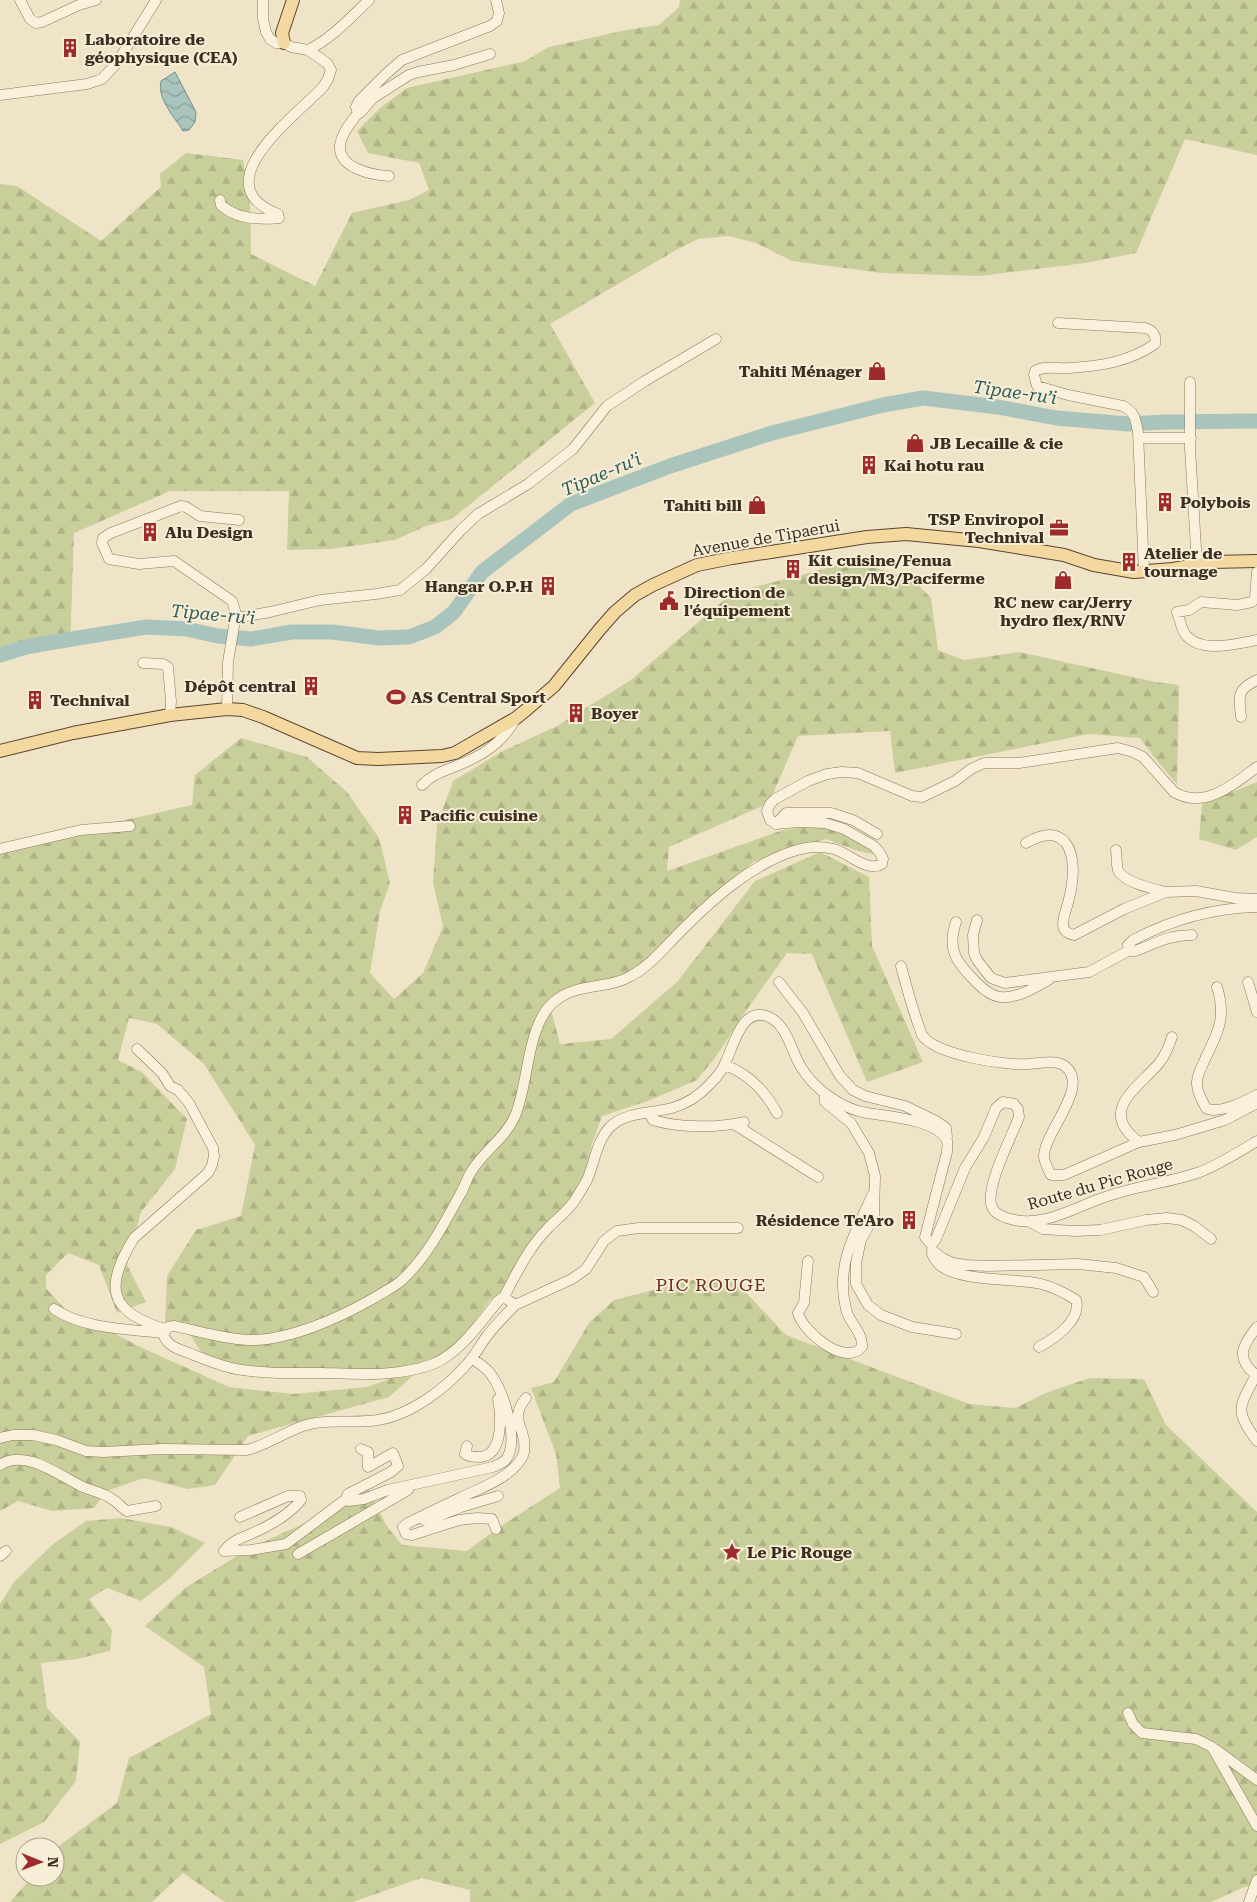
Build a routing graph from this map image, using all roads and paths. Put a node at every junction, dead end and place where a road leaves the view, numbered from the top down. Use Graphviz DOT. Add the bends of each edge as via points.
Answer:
graph roads {
  1 [pos="20,0"];
  2 [pos="96,0"];
  3 [pos="156,0"];
  4 [pos="263,0"];
  5 [pos="293,0"];
  6 [pos="369,0"];
  7 [pos="378,0"];
  8 [pos="496,0"];
  9 [pos="356,12"];
  10 [pos="284,43"];
  11 [pos="308,50"];
  12 [pos="490,54"];
  13 [pos="0,95"];
  14 [pos="358,113"];
  15 [pos="389,176"];
  16 [pos="220,200"];
  17 [pos="1058,323"];
  18 [pos="716,340"];
  19 [pos="1190,382"];
  20 [pos="1138,431"];
  21 [pos="1191,432"];
  22 [pos="238,520"];
  23 [pos="1257,561"];
  24 [pos="1197,565"];
  25 [pos="1144,572"];
  26 [pos="1257,572"];
  27 [pos="235,621"];
  28 [pos="1257,640"];
  29 [pos="143,663"];
  30 [pos="1257,680"];
  31 [pos="227,709"];
  32 [pos="170,715"];
  33 [pos="1241,717"];
  34 [pos="516,718"];
  35 [pos="0,751"];
  36 [pos="1257,767"];
  37 [pos="422,785"];
  38 [pos="776,824"];
  39 [pos="130,826"];
  40 [pos="878,834"];
  41 [pos="1026,843"];
  42 [pos="0,848"];
  43 [pos="1116,850"];
  44 [pos="1166,892"];
  45 [pos="1257,899"];
  46 [pos="1257,907"];
  47 [pos="977,920"];
  48 [pos="956,922"];
  49 [pos="1192,935"];
  50 [pos="1130,950"];
  51 [pos="901,966"];
  52 [pos="1053,977"];
  53 [pos="779,982"];
  54 [pos="1248,982"];
  55 [pos="1217,987"];
  56 [pos="1257,1012"];
  57 [pos="1172,1037"];
  58 [pos="138,1049"];
  59 [pos="724,1065"];
  60 [pos="824,1093"];
  61 [pos="1257,1095"];
  62 [pos="1257,1103"];
  63 [pos="649,1112"];
  64 [pos="777,1113"];
  65 [pos="1257,1141"];
  66 [pos="947,1142"];
  67 [pos="1139,1142"];
  68 [pos="818,1177"];
  69 [pos="874,1191"];
  70 [pos="1030,1222"];
  71 [pos="738,1228"];
  72 [pos="1211,1239"];
  73 [pos="931,1247"];
  74 [pos="808,1261"];
  75 [pos="1153,1292"];
  76 [pos="504,1297"];
  77 [pos="515,1305"];
  78 [pos="54,1310"];
  79 [pos="1257,1327"];
  80 [pos="164,1331"];
  81 [pos="956,1334"];
  82 [pos="1039,1347"];
  83 [pos="472,1358"];
  84 [pos="496,1385"];
  85 [pos="526,1398"];
  86 [pos="509,1422"];
  87 [pos="0,1438"];
  88 [pos="1257,1440"];
  89 [pos="467,1446"];
  90 [pos="361,1449"];
  91 [pos="522,1456"];
  92 [pos="0,1465"];
  93 [pos="415,1485"];
  94 [pos="498,1496"];
  95 [pos="346,1499"];
  96 [pos="156,1506"];
  97 [pos="240,1517"];
  98 [pos="420,1517"];
  99 [pos="496,1529"];
  100 [pos="298,1554"];
  101 [pos="1128,1712"];
  102 [pos="1212,1747"];
  103 [pos="1257,1780"];
  104 [pos="1257,1826"];
  105 [pos="1257,1880"];
  106 [pos="1250,1902"];
  1 -- 2 [label="street" via="30,19 36,23"];
  3 -- 13 [label="street" via="117,63 102,79 87,84"];
  4 -- 10 [label="street" via="266,32 276,43"];
  5 -- 10 [label="main road" via="282,33"];
  6 -- 9 [label="street"];
  7 -- 9 [label="street"];
  8 -- 14 [label="street" via="497,21 402,60 359,102 356,107"];
  9 -- 11 [label="street"];
  10 -- 11 [label="street" via="291,48"];
  11 -- 16 [label="street" via="328,63 331,70 328,79 271,137 250,172 250,189 255,198 279,218 234,215 221,205"];
  12 -- 14 [label="street" via="409,75 380,93"];
  14 -- 15 [label="street" via="342,137 341,155 356,168 374,175"];
  17 -- 20 [label="street" via="1145,328 1153,332 1155,344 1126,359 1070,368 1044,368 1035,371 1034,376 1037,386 1124,406 1131,411"];
  18 -- 27 [label="street" via="607,406 573,450 528,484 478,514 426,569 400,590 320,600"];
  19 -- 21 [label="street"];
  20 -- 21 [label="street"];
  20 -- 25 [label="street"];
  21 -- 24 [label="street"];
  22 -- 27 [label="street" via="200,516 181,506 111,533 103,538 102,544 109,559 139,564 174,561 181,564 232,601"];
  23 -- 24 [label="main road, Avenue de Tipaerui"];
  24 -- 25 [label="main road, Avenue de Tipaerui"];
  25 -- 34 [label="main road, Avenue de Tipaerui" via="1121,571 1064,556 979,541 906,534 867,537 697,565 635,596 616,612 554,686"];
  26 -- 28 [label="street" via="1252,602 1237,605 1201,602 1189,610 1176,612 1184,632 1198,644"];
  27 -- 31 [label="street" via="230,643"];
  29 -- 32 [label="street" via="168,667"];
  30 -- 33 [label="street" via="1240,691"];
  31 -- 32 [label="main road, Avenue de Tipaerui"];
  31 -- 34 [label="main road, Avenue de Tipaerui" via="263,716 357,758 378,759 454,753"];
  32 -- 35 [label="main road, Avenue de Tipaerui"];
  34 -- 37 [label="street" via="506,735 492,748 430,776"];
  36 -- 38 [label="street" via="1204,798 1179,795 1143,757 1118,748 1019,763 984,763 922,797 912,796 858,773 842,772 827,774 775,799 767,811 770,820"];
  38 -- 40 [label="street" via="786,813 831,813 853,820"];
  38 -- 80 [label="street" via="825,823 844,829 874,846 883,859 882,864 868,866 836,850 822,847 794,851 748,874 682,930 650,964 632,976 620,982 568,992 552,1003 536,1035 526,1066 516,1115 504,1135 471,1171 435,1238 402,1280 330,1321 280,1335 250,1340 174,1326"];
  39 -- 42 [label="street" via="81,830"];
  41 -- 44 [label="street" via="1039,836 1056,836 1070,849 1073,871 1064,920 1068,934 1074,935"];
  43 -- 44 [label="street" via="1122,877"];
  44 -- 45 [label="street" via="1196,891"];
  46 -- 50 [label="street" via="1205,912 1175,922 1130,942"];
  47 -- 52 [label="street" via="972,935 974,953 991,978 1006,983"];
  48 -- 52 [label="street" via="952,941 956,959 985,991 1000,997 1020,994"];
  49 -- 50 [label="street" via="1175,935 1135,951"];
  50 -- 52 [label="street" via="1089,972"];
  51 -- 67 [label="street" via="922,1036 945,1051 989,1062 1024,1065 1061,1063 1067,1068 1072,1075 1071,1095 1044,1155 1051,1175 1064,1175"];
  53 -- 66 [label="street" via="803,1013 840,1076 853,1090 926,1116 946,1128"];
  54 -- 56 [label="street"];
  55 -- 61 [label="street" via="1222,1014 1197,1081 1201,1099 1206,1108 1212,1110"];
  57 -- 67 [label="street" via="1160,1062 1127,1096 1122,1106 1122,1122"];
  58 -- 80 [label="street" via="189,1103 213,1148 214,1156 208,1173 134,1238 116,1279 116,1293 121,1306"];
  59 -- 60 [label="street" via="744,1023 760,1015 769,1017 786,1033 801,1068"];
  59 -- 63 [label="street" via="710,1085 687,1102"];
  59 -- 64 [label="street" via="736,1069 758,1086"];
  60 -- 66 [label="street" via="855,1111 919,1121 943,1135"];
  60 -- 69 [label="street" via="825,1102 851,1123 869,1153 875,1176"];
  62 -- 67 [label="street" via="1225,1120"];
  63 -- 68 [label="street" via="653,1120 660,1122 701,1126 739,1123"];
  63 -- 76 [label="street" via="613,1124 602,1136 587,1180 575,1201 534,1244"];
  65 -- 70 [label="street, Route du Pic Rouge" via="1200,1172 1106,1196 1073,1211"];
  66 -- 73 [label="street" via="925,1237"];
  69 -- 74 [label="street" via="851,1242 842,1280 846,1311 863,1341 855,1353 826,1344 814,1336 800,1319 798,1313 804,1303"];
  69 -- 81 [label="street" via="874,1216 861,1240 856,1263 856,1284 868,1305 881,1315 912,1327"];
  70 -- 72 [label="street" via="1043,1229 1075,1231 1100,1230 1167,1218 1182,1220"];
  70 -- 73 [label="street, Route du Pic Rouge" via="997,1214 991,1205 996,1173 1019,1117 1014,1104 1003,1102 996,1108 984,1137 965,1168"];
  71 -- 77 [label="street" via="617,1231 604,1241 586,1269 572,1279"];
  73 -- 75 [label="street" via="942,1258 966,1265 1078,1264 1116,1268 1144,1277"];
  73 -- 82 [label="street" via="942,1267 960,1274 1040,1284 1060,1290 1076,1300 1076,1312 1064,1330"];
  76 -- 77 [label="street"];
  76 -- 80 [label="street" via="441,1360 422,1367 374,1374 272,1373 234,1369 173,1346 165,1339"];
  77 -- 83 [label="street" via="488,1334"];
  78 -- 80 [label="street" via="98,1326"];
  79 -- 88 [label="street" via="1242,1358 1246,1367 1256,1374 1240,1405 1245,1423"];
  83 -- 84 [label="street" via="491,1374"];
  83 -- 87 [label="street" via="443,1386 408,1410 379,1420 304,1426 247,1450 103,1452 33,1435 13,1434"];
  84 -- 86 [label="street"];
  84 -- 89 [label="street" via="499,1429 495,1449 487,1455 474,1457 465,1454"];
  85 -- 91 [label="street" via="517,1413 525,1445"];
  86 -- 91 [label="street" via="516,1434 518,1456"];
  86 -- 93 [label="street" via="510,1450 502,1463"];
  90 -- 95 [label="street" via="368,1452 368,1467 393,1453 398,1466 348,1494"];
  91 -- 98 [label="street" via="508,1472 492,1483"];
  92 -- 96 [label="street" via="17,1459 31,1462 110,1498 127,1511"];
  93 -- 95 [label="street" via="364,1499"];
  93 -- 100 [label="street"];
  94 -- 98 [label="street" via="426,1521"];
  95 -- 97 [label="street" via="286,1544 224,1551 230,1542 282,1518 296,1507 300,1496 288,1496"];
  98 -- 99 [label="street" via="403,1527 406,1534 477,1518 492,1519"];
  101 -- 102 [label="street" via="1142,1733 1196,1740"];
  102 -- 103 [label="street"];
  102 -- 104 [label="street"];
  105 -- 106 [label="street"];
}
